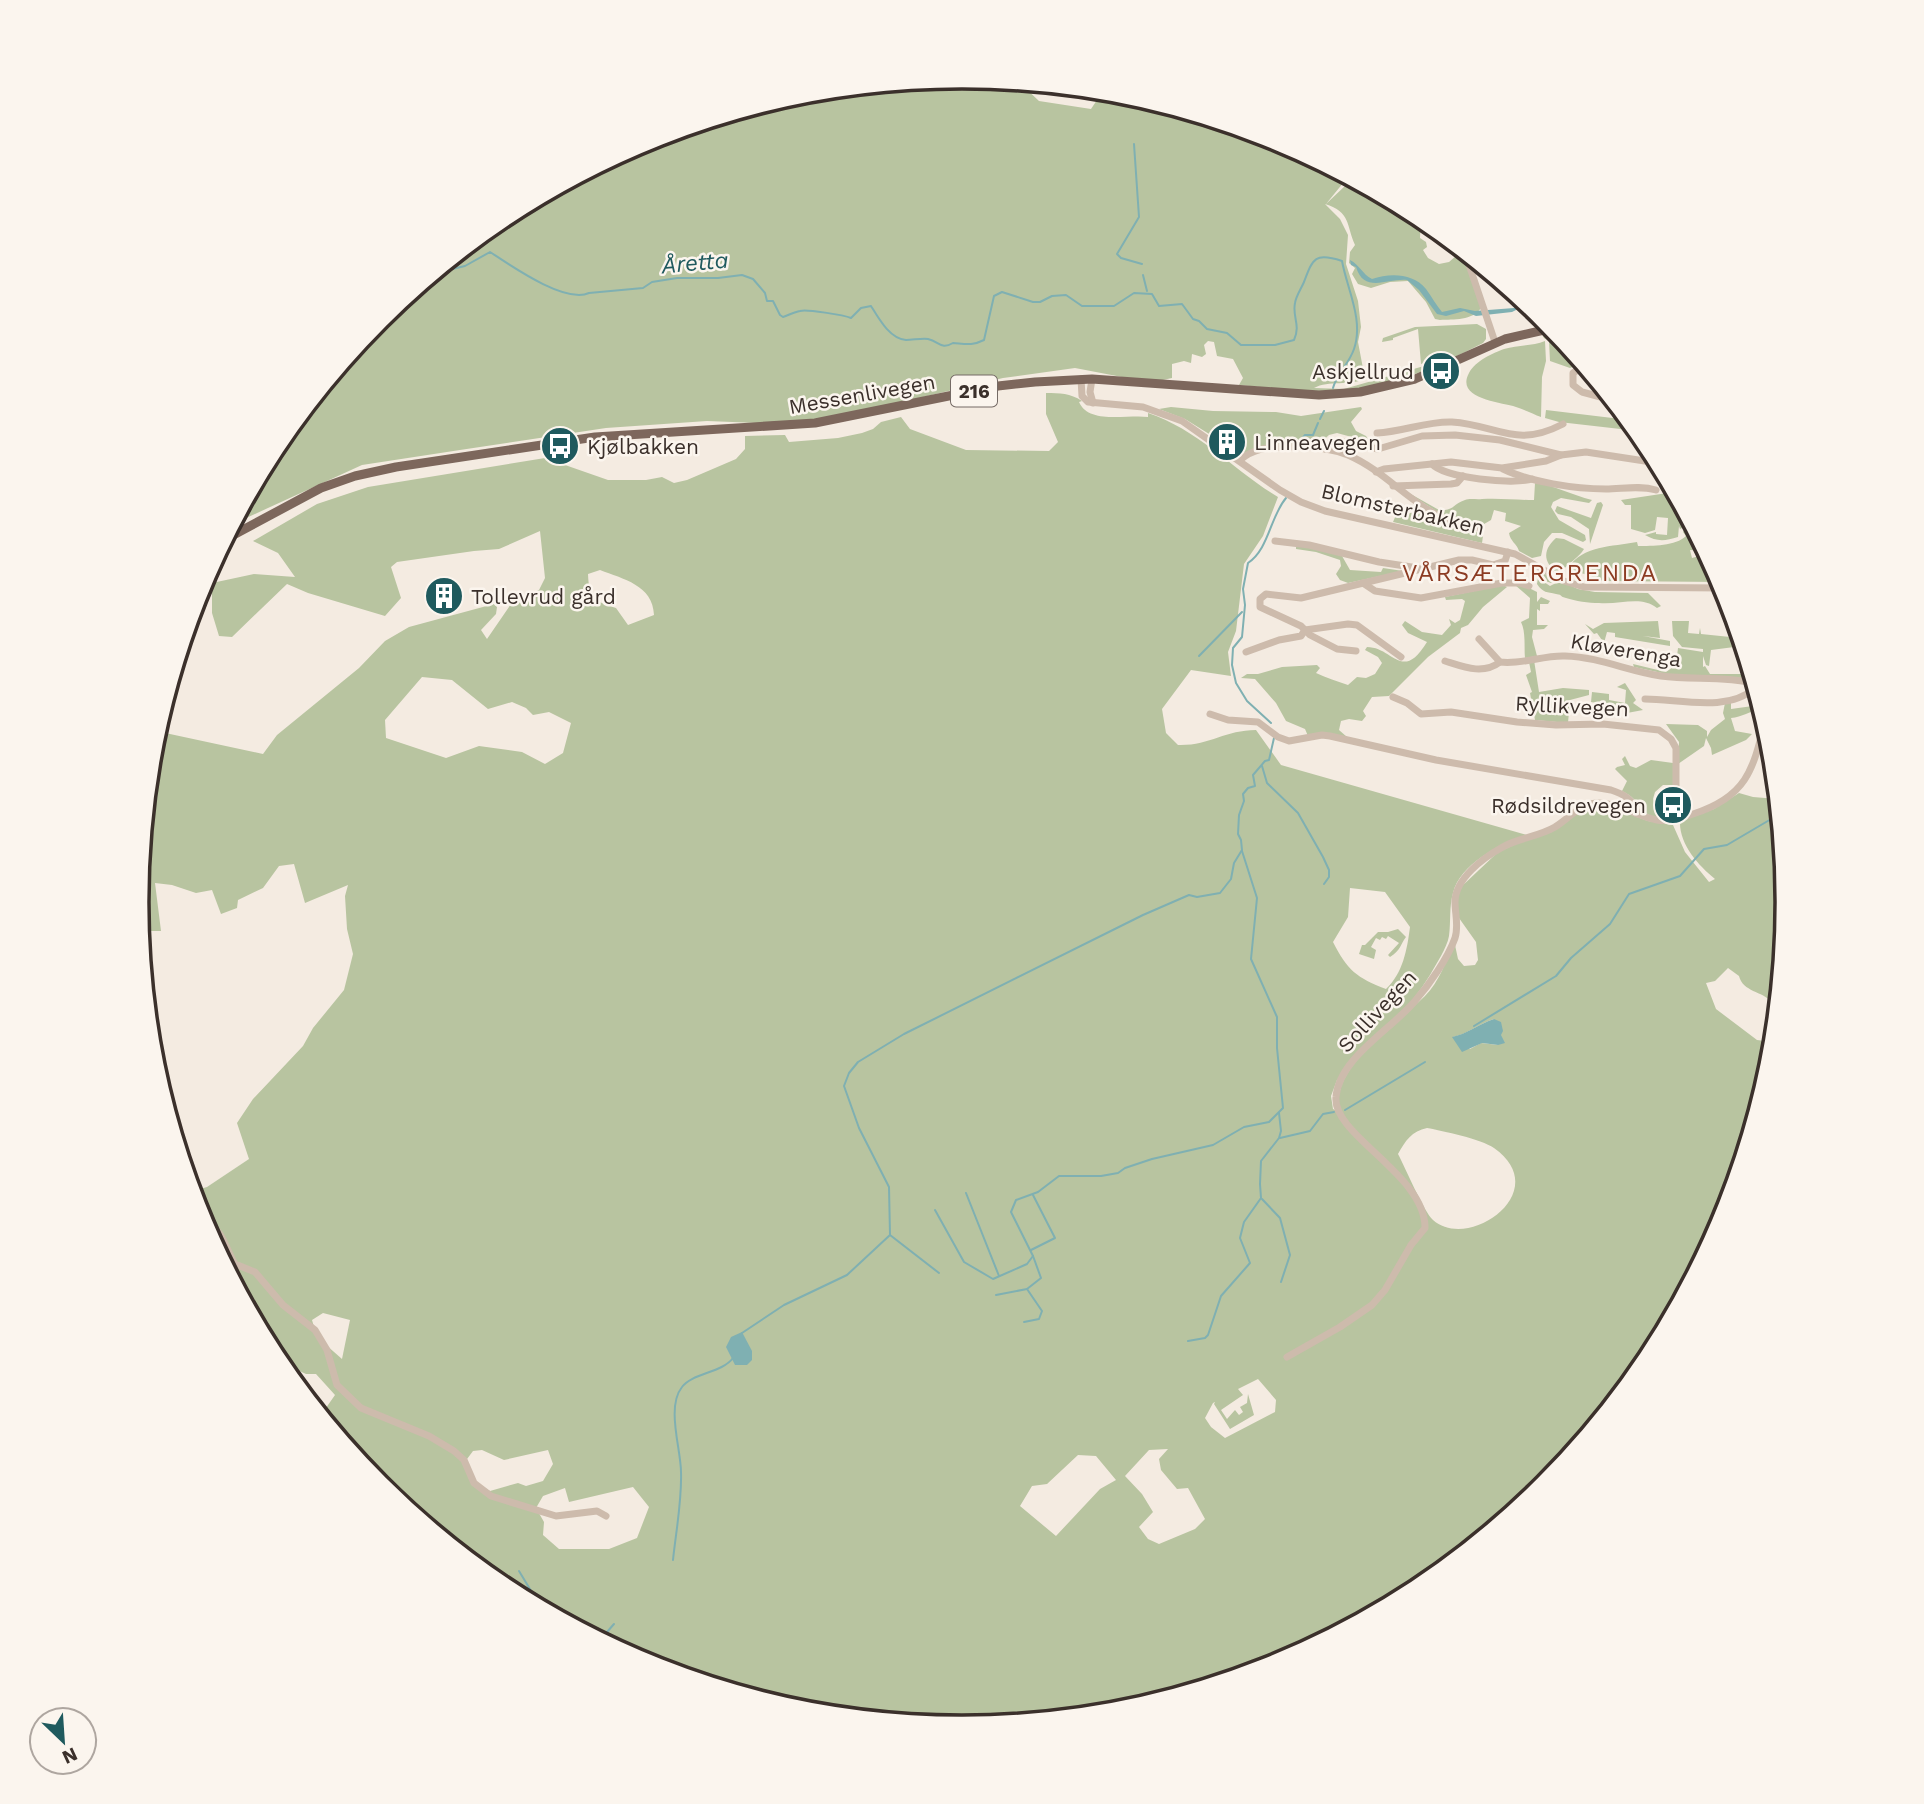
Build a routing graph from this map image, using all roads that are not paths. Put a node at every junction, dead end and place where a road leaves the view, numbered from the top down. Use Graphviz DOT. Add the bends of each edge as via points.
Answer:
graph roads {
  1 [pos="1470,268"];
  2 [pos="1540,330"];
  3 [pos="1495,342"];
  4 [pos="1577,371"];
  5 [pos="1081,379"];
  6 [pos="1092,379"];
  7 [pos="1598,396"];
  8 [pos="1093,403"];
  9 [pos="1563,424"];
  10 [pos="1402,432"];
  11 [pos="1377,433"];
  12 [pos="1501,437"];
  13 [pos="1397,444"];
  14 [pos="1325,449"];
  15 [pos="1561,455"];
  16 [pos="1240,460"];
  17 [pos="1645,461"];
  18 [pos="1432,464"];
  19 [pos="1502,468"];
  20 [pos="1376,472"];
  21 [pos="1462,476"];
  22 [pos="1534,478"];
  23 [pos="1393,486"];
  24 [pos="1656,491"];
  25 [pos="1477,528"];
  26 [pos="238,533"];
  27 [pos="1275,541"];
  28 [pos="1508,552"];
  29 [pos="1422,568"];
  30 [pos="1363,583"];
  31 [pos="1529,586"];
  32 [pos="1711,587"];
  33 [pos="1305,630"];
  34 [pos="1479,639"];
  35 [pos="1246,652"];
  36 [pos="1356,652"];
  37 [pos="1401,657"];
  38 [pos="1445,661"];
  39 [pos="1500,662"];
  40 [pos="1743,680"];
  41 [pos="1747,693"];
  42 [pos="1393,697"];
  43 [pos="1645,698"];
  44 [pos="1210,714"];
  45 [pos="1759,744"];
  46 [pos="1637,814"];
  47 [pos="1680,818"];
  48 [pos="230,1255"];
  49 [pos="1287,1357"];
  50 [pos="606,1516"];
  1 -- 3 [label="street"];
  2 -- 3 [label="main road, Messenlivegen / 216"];
  3 -- 6 [label="main road, Messenlivegen / 216" via="1415,379 1345,394"];
  4 -- 7 [label="street" via="1573,386"];
  5 -- 6 [label="main road, Messenlivegen / 216"];
  5 -- 8 [label="street" via="1082,396"];
  5 -- 26 [label="main road, Messenlivegen / 216" via="998,386 815,423 596,437 396,467 321,488"];
  6 -- 8 [label="street"];
  8 -- 16 [label="street, Blomsterbakken" via="1143,407 1173,417"];
  9 -- 12 [label="street" via="1522,437"];
  10 -- 11 [label="street"];
  10 -- 12 [label="street" via="1451,422"];
  10 -- 13 [label="street"];
  12 -- 13 [label="street" via="1422,436"];
  12 -- 15 [label="street"];
  13 -- 14 [label="street" via="1378,449 1338,441"];
  14 -- 16 [label="street" via="1262,448"];
  14 -- 20 [label="street"];
  15 -- 17 [label="street" via="1586,452"];
  15 -- 19 [label="street"];
  16 -- 28 [label="street, Blomsterbakken" via="1312,507"];
  18 -- 19 [label="street"];
  18 -- 20 [label="street"];
  18 -- 21 [label="street"];
  19 -- 22 [label="street"];
  20 -- 23 [label="street"];
  21 -- 22 [label="street" via="1509,482"];
  21 -- 23 [label="street" via="1451,484"];
  22 -- 24 [label="street" via="1581,488"];
  23 -- 25 [label="street" via="1439,517"];
  27 -- 29 [label="street"];
  28 -- 29 [label="street" via="1505,561 1496,565 1464,559"];
  28 -- 32 [label="street, Blomsterbakken" via="1584,587"];
  29 -- 30 [label="street"];
  30 -- 31 [label="street" via="1375,591 1421,598 1502,583"];
  30 -- 33 [label="street" via="1301,598 1266,594 1260,599 1262,609"];
  33 -- 35 [label="street" via="1301,636"];
  33 -- 36 [label="street" via="1337,649"];
  33 -- 37 [label="street" via="1357,625"];
  34 -- 39 [label="street"];
  38 -- 39 [label="street, Kløverenga" via="1483,670"];
  39 -- 40 [label="street, Kløverenga" via="1561,655 1664,676"];
  41 -- 43 [label="street, Kløverenga" via="1724,701"];
  42 -- 47 [label="street, Ryllikvegen" via="1421,713 1659,730 1675,745"];
  44 -- 46 [label="street" via="1258,722 1289,741 1330,736 1436,760 1611,790 1632,801"];
  45 -- 47 [label="street" via="1742,786 1719,804"];
  46 -- 47 [label="street" via="1661,820"];
  46 -- 49 [label="street, Sollivegen" via="1612,804 1588,805 1537,836 1504,846 1458,886 1455,939 1414,1003 1360,1053 1336,1094 1335,1105 1343,1122 1408,1186 1420,1206 1425,1228 1372,1306"];
  48 -- 50 [label="street" via="235,1264 255,1272 283,1305 315,1330 327,1350 337,1385 361,1408 454,1451 464,1460 474,1483 491,1496 556,1516 597,1511"];
}
